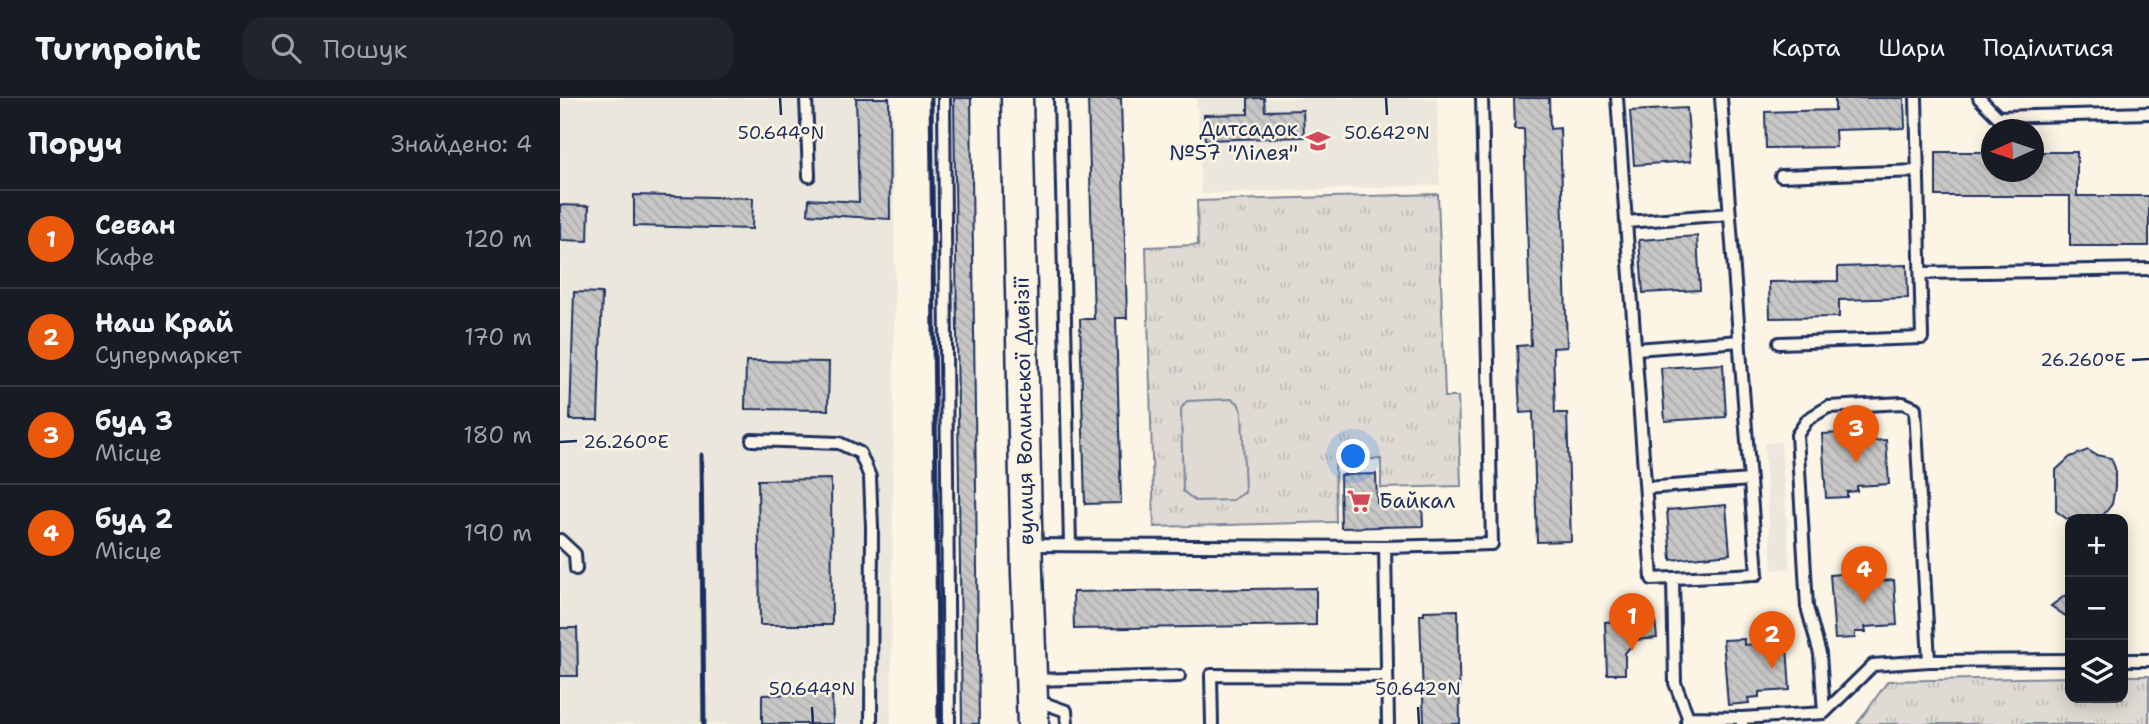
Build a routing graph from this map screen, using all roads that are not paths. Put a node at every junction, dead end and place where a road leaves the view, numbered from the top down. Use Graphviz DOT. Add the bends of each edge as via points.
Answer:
graph roads {
  1 [pos="806,98"];
  2 [pos="944,98"];
  3 [pos="1017,98"];
  4 [pos="1060,98"];
  5 [pos="1482,98"];
  6 [pos="1617,98"];
  7 [pos="1721,98"];
  8 [pos="1916,98"];
  9 [pos="1979,98"];
  10 [pos="2149,113"];
  11 [pos="1918,171"];
  12 [pos="809,176"];
  13 [pos="1781,176"];
  14 [pos="1730,214"];
  15 [pos="1626,222"];
  16 [pos="2149,268"];
  17 [pos="1921,272"];
  18 [pos="1740,341"];
  19 [pos="1779,343"];
  20 [pos="1636,349"];
  21 [pos="752,440"];
  22 [pos="1750,480"];
  23 [pos="1646,488"];
  24 [pos="560,540"];
  25 [pos="1027,545"];
  26 [pos="1070,545"];
  27 [pos="1385,547"];
  28 [pos="576,569"];
  29 [pos="1673,579"];
  30 [pos="2065,660"];
  31 [pos="2128,660"];
  32 [pos="2149,660"];
  33 [pos="1929,661"];
  34 [pos="1179,676"];
  35 [pos="1387,676"];
  36 [pos="1032,701"];
  37 [pos="1825,713"];
  38 [pos="1687,720"];
  39 [pos="1742,721"];
  40 [pos="871,724"];
  41 [pos="949,724"];
  42 [pos="1066,724"];
  43 [pos="1212,724"];
  44 [pos="1388,724"];
  1 -- 12 [label="lane"];
  2 -- 41 [label="lane"];
  3 -- 25 [label="street, вулиця Волинської Дивізії"];
  4 -- 26 [label="lane"];
  5 -- 27 [label="lane" via="1492,544"];
  6 -- 15 [label="lane"];
  7 -- 14 [label="lane"];
  8 -- 11 [label="lane"];
  9 -- 10 [label="lane" via="1998,117"];
  11 -- 13 [label="lane"];
  11 -- 17 [label="lane"];
  14 -- 15 [label="lane"];
  14 -- 18 [label="lane"];
  15 -- 20 [label="lane"];
  16 -- 17 [label="lane"];
  17 -- 19 [label="lane" via="1922,338"];
  18 -- 20 [label="lane"];
  18 -- 22 [label="lane"];
  20 -- 23 [label="lane"];
  21 -- 40 [label="lane" via="839,443 860,453 870,477"];
  22 -- 23 [label="lane"];
  22 -- 29 [label="lane" via="1757,574"];
  23 -- 29 [label="lane" via="1652,579"];
  24 -- 28 [label="lane" via="575,554"];
  25 -- 26 [label="lane"];
  25 -- 36 [label="street, вулиця Волинської Дивізії"];
  26 -- 27 [label="lane"];
  27 -- 35 [label="lane"];
  29 -- 38 [label="lane" via="1675,683"];
  30 -- 33 [label="lane"];
  31 -- 32 [label="lane"];
  33 -- 37 [label="lane" via="1873,664"];
  33 -- 37 [label="lane" via="1915,408 1903,403 1828,407 1808,419 1797,435 1807,607 1820,654"];
  34 -- 36 [label="lane"];
  35 -- 43 [label="lane" via="1211,675"];
  35 -- 44 [label="lane"];
  36 -- 42 [label="lane" via="1066,711"];
  37 -- 39 [label="lane"];
  38 -- 39 [label="lane"];
}
